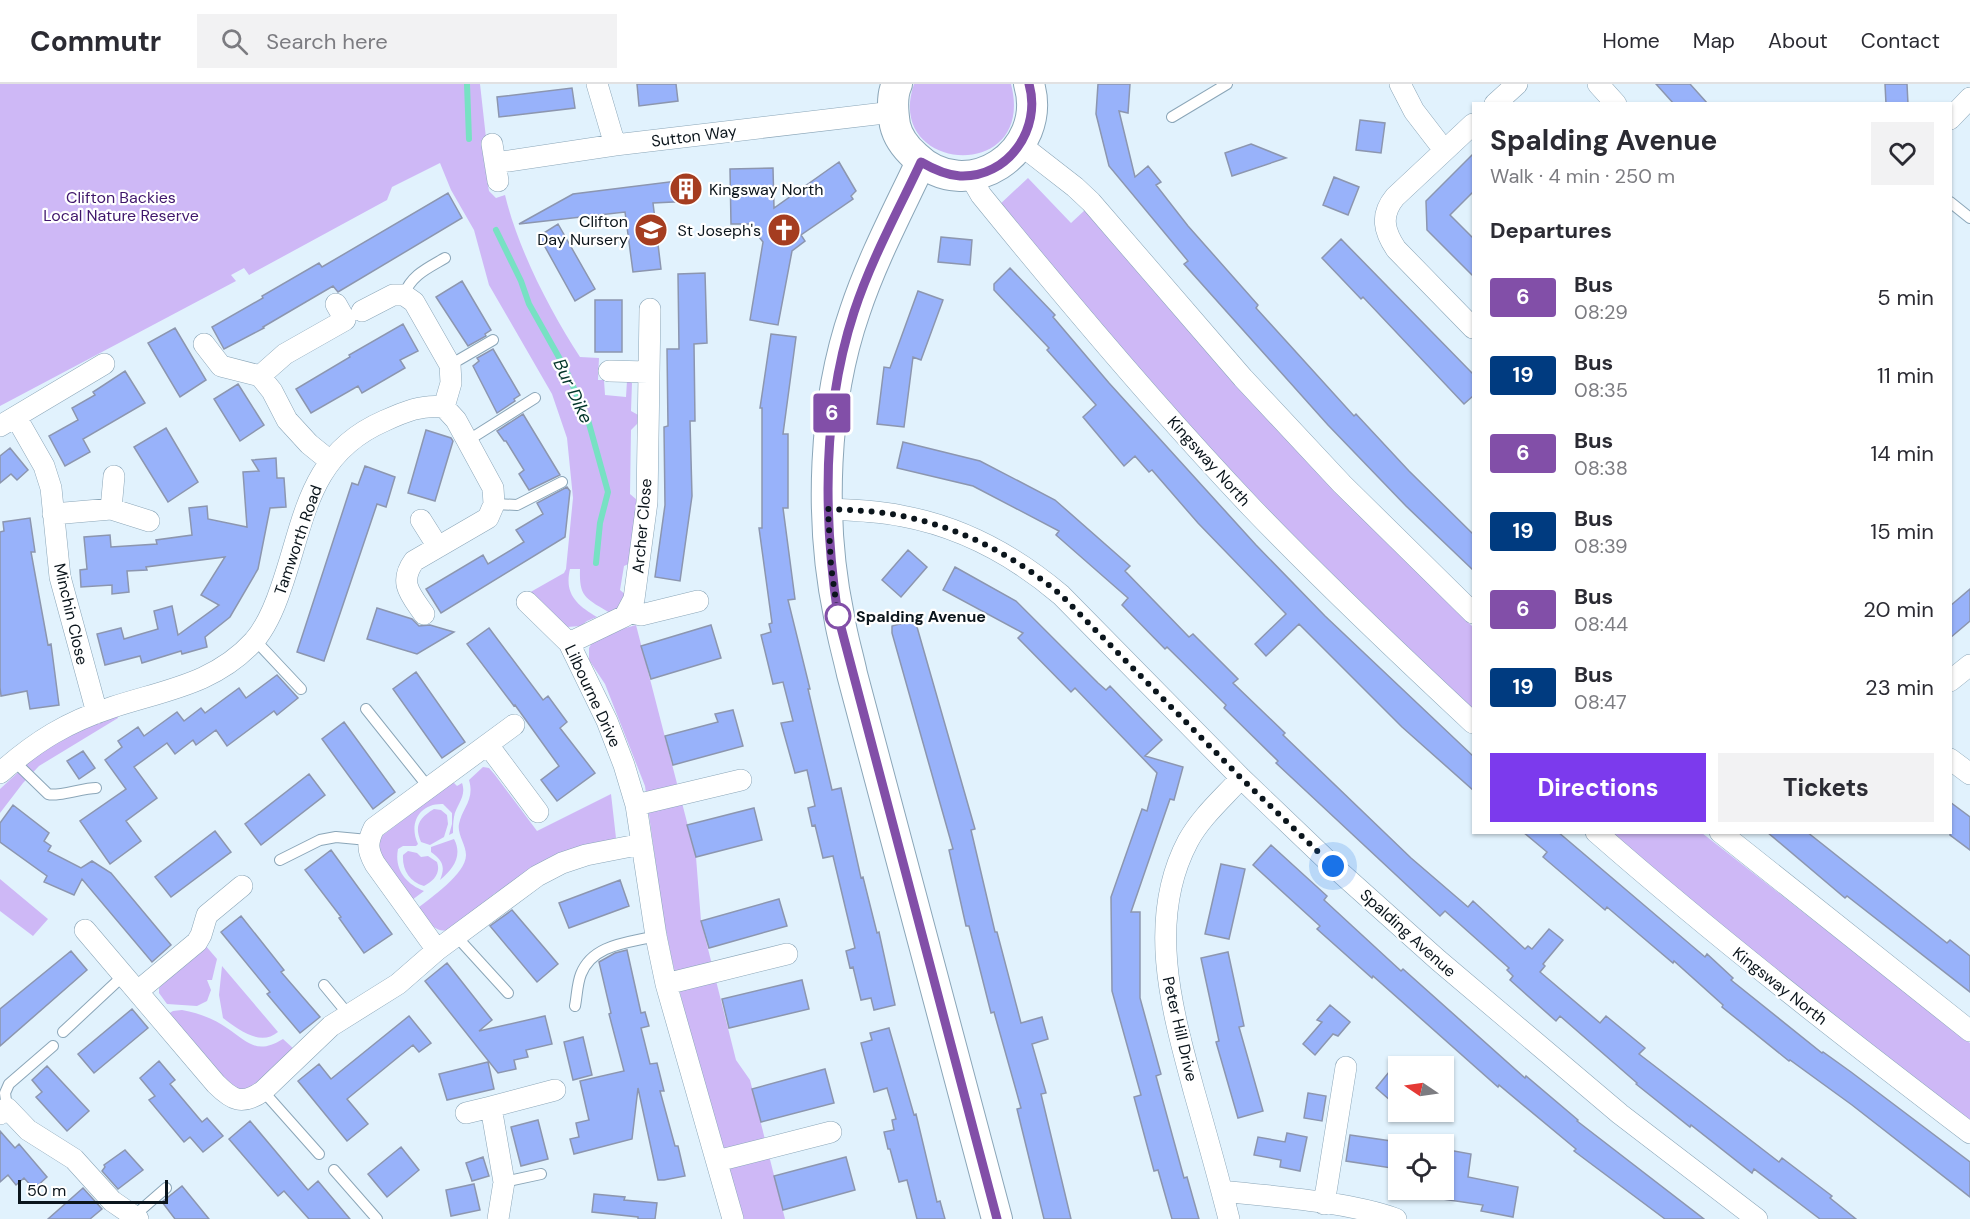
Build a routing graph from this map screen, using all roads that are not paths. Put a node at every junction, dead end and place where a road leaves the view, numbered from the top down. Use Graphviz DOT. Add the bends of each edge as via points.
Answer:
graph roads {
  1 [pos="597,84"];
  2 [pos="1029,84"];
  3 [pos="1227,84"];
  4 [pos="1400,84"];
  5 [pos="1516,84"];
  6 [pos="1598,84"];
  7 [pos="1962,85"];
  8 [pos="1970,91"];
  9 [pos="895,98"];
  10 [pos="1970,98"];
  11 [pos="1497,102"];
  12 [pos="1614,102"];
  13 [pos="1172,117"];
  14 [pos="1952,117"];
  15 [pos="1472,125"];
  16 [pos="615,145"];
  17 [pos="1021,145"];
  18 [pos="1444,150"];
  19 [pos="921,162"];
  20 [pos="495,163"];
  21 [pos="970,176"];
  22 [pos="1952,203"];
  23 [pos="1970,218"];
  24 [pos="445,258"];
  25 [pos="404,295"];
  26 [pos="336,304"];
  27 [pos="650,309"];
  28 [pos="362,311"];
  29 [pos="1472,327"];
  30 [pos="493,340"];
  31 [pos="204,344"];
  32 [pos="104,364"];
  33 [pos="450,365"];
  34 [pos="609,371"];
  35 [pos="648,372"];
  36 [pos="260,376"];
  37 [pos="535,398"];
  38 [pos="444,407"];
  39 [pos="8,422"];
  40 [pos="467,441"];
  41 [pos="330,462"];
  42 [pos="114,476"];
  43 [pos="562,482"];
  44 [pos="494,504"];
  45 [pos="111,509"];
  46 [pos="828,509"];
  47 [pos="53,514"];
  48 [pos="421,520"];
  49 [pos="148,521"];
  50 [pos="438,547"];
  51 [pos="698,600"];
  52 [pos="527,602"];
  53 [pos="627,612"];
  54 [pos="1472,613"];
  55 [pos="424,614"];
  56 [pos="255,640"];
  57 [pos="569,643"];
  58 [pos="1970,665"];
  59 [pos="1952,679"];
  60 [pos="301,689"];
  61 [pos="366,709"];
  62 [pos="97,713"];
  63 [pos="1472,722"];
  64 [pos="514,726"];
  65 [pos="488,745"];
  66 [pos="1952,760"];
  67 [pos="7,767"];
  68 [pos="1970,774"];
  69 [pos="1241,778"];
  70 [pos="741,780"];
  71 [pos="96,788"];
  72 [pos="429,788"];
  73 [pos="636,805"];
  74 [pos="538,812"];
  75 [pos="1598,834"];
  76 [pos="1723,834"];
  77 [pos="368,840"];
  78 [pos="642,844"];
  79 [pos="280,860"];
  80 [pos="242,886"];
  81 [pos="85,930"];
  82 [pos="456,936"];
  83 [pos="656,936"];
  84 [pos="437,950"];
  85 [pos="787,954"];
  86 [pos="131,983"];
  87 [pos="666,984"];
  88 [pos="324,985"];
  89 [pos="508,993"];
  90 [pos="575,1006"];
  91 [pos="348,1014"];
  92 [pos="1970,1031"];
  93 [pos="63,1032"];
  94 [pos="53,1046"];
  95 [pos="1346,1067"];
  96 [pos="555,1090"];
  97 [pos="263,1091"];
  98 [pos="491,1107"];
  99 [pos="4,1111"];
  100 [pos="466,1113"];
  101 [pos="831,1132"];
  102 [pos="1970,1133"];
  103 [pos="319,1154"];
  104 [pos="717,1161"];
  105 [pos="334,1170"];
  106 [pos="541,1174"];
  107 [pos="504,1182"];
  108 [pos="166,1188"];
  109 [pos="1222,1191"];
  110 [pos="1324,1204"];
  111 [pos="135,1218"];
  112 [pos="377,1219"];
  113 [pos="498,1219"];
  114 [pos="733,1219"];
  115 [pos="997,1219"];
  116 [pos="1229,1219"];
  117 [pos="1396,1219"];
  118 [pos="1757,1219"];
  1 -- 16 [label="street"];
  2 -- 17 [label="street" via="1032,117"];
  3 -- 13 [label="lane"];
  4 -- 18 [label="street" via="1414,111"];
  5 -- 11 [label="street"];
  6 -- 12 [label="street"];
  7 -- 8 [label="street"];
  9 -- 16 [label="street, Sutton Way"];
  9 -- 19 [label="street" via="896,129 904,146"];
  10 -- 14 [label="street"];
  15 -- 18 [label="street"];
  16 -- 20 [label="street, Sutton Way"];
  17 -- 21 [label="street" via="993,169"];
  17 -- 54 [label="street" via="1091,202 1311,452"];
  18 -- 29 [label="street" via="1388,205 1386,235"];
  19 -- 21 [label="street" via="938,172"];
  19 -- 46 [label="street" via="870,271 843,349 830,429"];
  21 -- 63 [label="street, Kingsway North" via="981,195 1073,308 1229,484"];
  22 -- 23 [label="lane"];
  24 -- 25 [label="lane" via="408,283"];
  25 -- 28 [label="street" via="393,295"];
  25 -- 33 [label="street" via="414,302"];
  26 -- 36 [label="street" via="345,320 285,354"];
  27 -- 35 [label="street, Archer Close"];
  30 -- 33 [label="lane"];
  31 -- 36 [label="street" via="221,366"];
  32 -- 39 [label="street, Minchin Close"];
  33 -- 38 [label="street" via="451,383"];
  34 -- 35 [label="street"];
  35 -- 53 [label="street, Archer Close" via="647,502 634,598"];
  36 -- 41 [label="street" via="287,420"];
  37 -- 40 [label="lane"];
  38 -- 40 [label="street"];
  38 -- 41 [label="street, Tamworth Road" via="411,409 374,425 349,441"];
  39 -- 47 [label="street, Minchin Close" via="44,466"];
  40 -- 44 [label="street" via="492,488"];
  41 -- 56 [label="street, Tamworth Road" via="314,486 273,611"];
  42 -- 45 [label="street"];
  43 -- 44 [label="lane" via="517,505"];
  44 -- 50 [label="street" via="488,518"];
  45 -- 47 [label="street"];
  45 -- 49 [label="street"];
  46 -- 69 [label="street, Spalding Avenue" via="902,516 942,526 975,538 1037,575"];
  46 -- 115 [label="street" via="838,616"];
  47 -- 62 [label="street, Minchin Close" via="60,577"];
  48 -- 50 [label="street"];
  50 -- 55 [label="street" via="414,561 405,580"];
  51 -- 53 [label="street" via="641,615"];
  52 -- 57 [label="street, Lilbourne Drive"];
  53 -- 57 [label="street"];
  56 -- 60 [label="lane"];
  56 -- 62 [label="street, Tamworth Road" via="227,665 197,681"];
  57 -- 73 [label="street, Lilbourne Drive" via="608,721"];
  58 -- 59 [label="street"];
  61 -- 72 [label="lane"];
  62 -- 67 [label="street, Tamworth Road" via="38,741"];
  64 -- 65 [label="street"];
  65 -- 72 [label="street"];
  65 -- 74 [label="street"];
  66 -- 68 [label="street"];
  67 -- 71 [label="lane" via="55,796"];
  69 -- 109 [label="street, Peter Hill Drive" via="1188,840 1177,866 1165,934 1174,1018"];
  69 -- 118 [label="street, Spalding Avenue" via="1446,968 1620,1114"];
  70 -- 73 [label="street"];
  72 -- 77 [label="street" via="374,828"];
  73 -- 78 [label="street, Lilbourne Drive"];
  75 -- 102 [label="street, Kingsway North" via="1722,940"];
  76 -- 92 [label="street"];
  77 -- 79 [label="lane" via="320,840"];
  77 -- 84 [label="street" via="368,852 375,864"];
  78 -- 82 [label="street" via="562,863 519,888"];
  78 -- 83 [label="street, Lilbourne Drive"];
  80 -- 86 [label="street" via="207,915 196,942"];
  81 -- 86 [label="street"];
  82 -- 84 [label="street"];
  82 -- 89 [label="lane"];
  83 -- 87 [label="street, Lilbourne Drive"];
  83 -- 90 [label="lane" via="603,949 590,958 580,975"];
  84 -- 91 [label="street" via="398,984"];
  85 -- 87 [label="street"];
  86 -- 93 [label="lane"];
  86 -- 97 [label="street" via="226,1095 237,1100 252,1099"];
  87 -- 104 [label="street, Lilbourne Drive"];
  88 -- 91 [label="lane"];
  91 -- 97 [label="street"];
  94 -- 99 [label="lane" via="9,1084"];
  95 -- 110 [label="street"];
  96 -- 98 [label="street"];
  97 -- 103 [label="lane"];
  98 -- 100 [label="street"];
  98 -- 107 [label="street"];
  99 -- 111 [label="street" via="74,1159 112,1201"];
  101 -- 104 [label="street"];
  104 -- 114 [label="street, Lilbourne Drive"];
  105 -- 112 [label="lane"];
  106 -- 107 [label="lane"];
  107 -- 113 [label="street"];
  108 -- 111 [label="lane"];
  109 -- 110 [label="street"];
  109 -- 116 [label="street, Peter Hill Drive"];
  110 -- 117 [label="street"];
}
